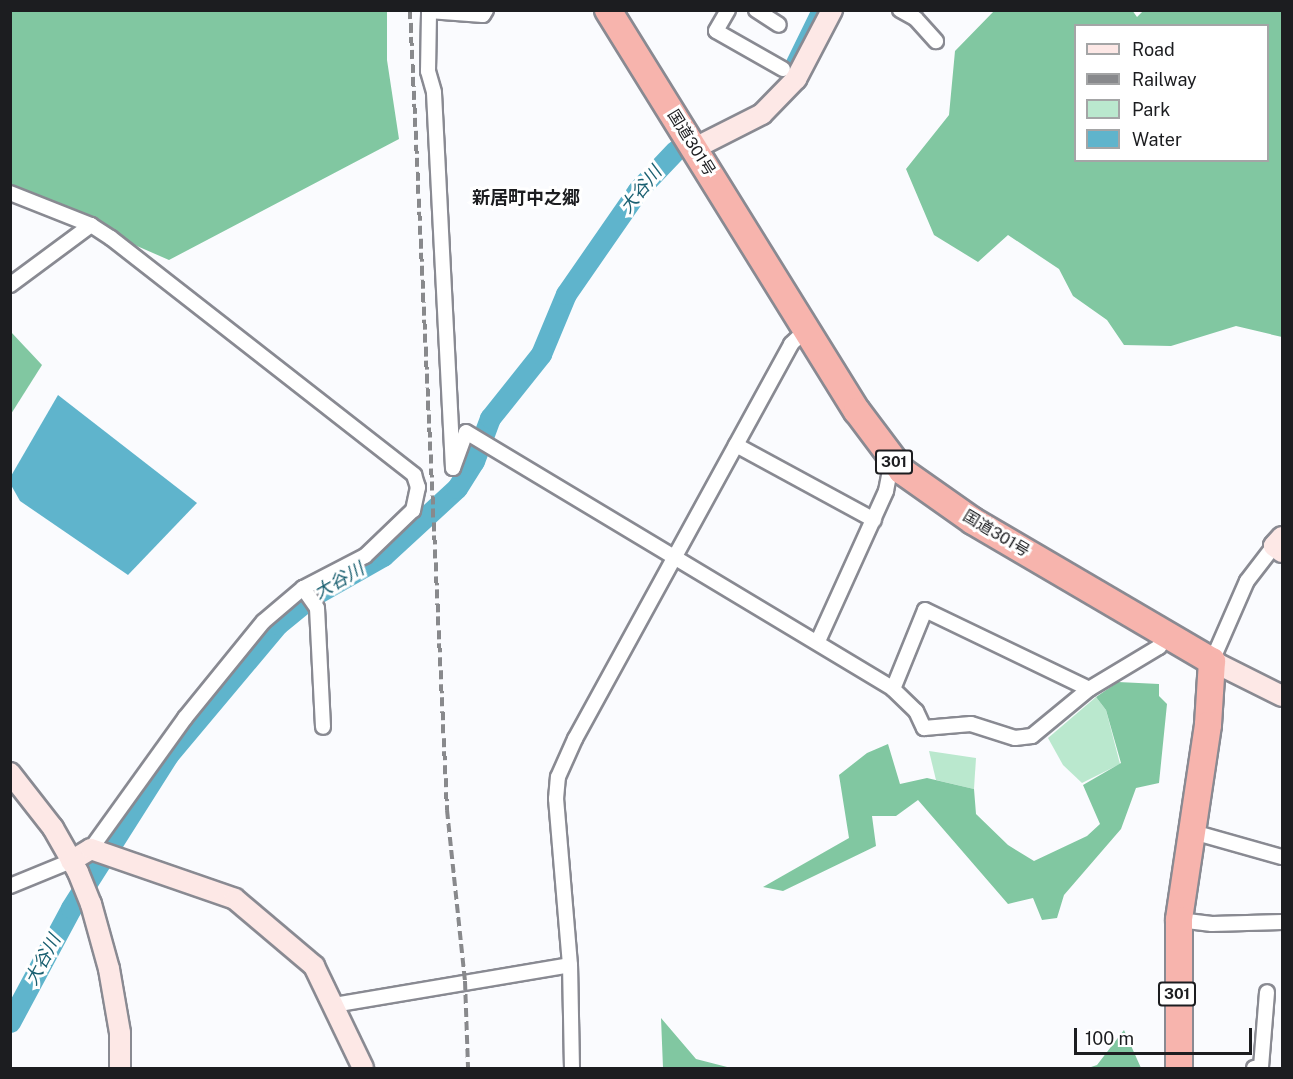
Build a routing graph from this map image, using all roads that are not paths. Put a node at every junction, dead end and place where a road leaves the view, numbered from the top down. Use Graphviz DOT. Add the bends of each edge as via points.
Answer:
graph roads {
  1 [pos="486,10"];
  2 [pos="608,10"];
  3 [pos="728,10"];
  4 [pos="756,10"];
  5 [pos="832,10"];
  6 [pos="900,10"];
  7 [pos="919,15"];
  8 [pos="780,25"];
  9 [pos="936,41"];
  10 [pos="783,69"];
  11 [pos="691,141"];
  12 [pos="10,193"];
  13 [pos="91,225"];
  14 [pos="10,285"];
  15 [pos="807,329"];
  16 [pos="736,445"];
  17 [pos="892,460"];
  18 [pos="874,520"];
  19 [pos="1280,545"];
  20 [pos="673,559"];
  21 [pos="303,588"];
  22 [pos="1166,633"];
  23 [pos="818,641"];
  24 [pos="1212,661"];
  25 [pos="893,689"];
  26 [pos="1089,689"];
  27 [pos="1282,696"];
  28 [pos="323,727"];
  29 [pos="10,773"];
  30 [pos="1192,832"];
  31 [pos="91,849"];
  32 [pos="1282,857"];
  33 [pos="71,861"];
  34 [pos="10,886"];
  35 [pos="1179,920"];
  36 [pos="1282,922"];
  37 [pos="570,965"];
  38 [pos="1267,993"];
  39 [pos="334,1005"];
  40 [pos="120,1068"];
  41 [pos="363,1068"];
  42 [pos="572,1068"];
  43 [pos="1179,1068"];
  44 [pos="1254,1068"];
  1 -- 20 [label="street" via="483,15 429,11 428,70 434,92 453,468 466,432 491,451"];
  2 -- 11 [label="highway, 国道301号 / 301"];
  3 -- 10 [label="street" via="716,31"];
  4 -- 8 [label="street"];
  5 -- 11 [label="street" via="796,79 762,114"];
  6 -- 7 [label="street"];
  7 -- 9 [label="street"];
  11 -- 15 [label="highway, 国道301号 / 301"];
  12 -- 13 [label="street"];
  13 -- 14 [label="street"];
  13 -- 21 [label="street" via="414,476 418,487 413,510 365,556"];
  15 -- 16 [label="street" via="791,344"];
  15 -- 17 [label="highway, 国道301号 / 301"];
  16 -- 18 [label="street"];
  16 -- 20 [label="street"];
  17 -- 18 [label="street"];
  17 -- 22 [label="highway, 国道301号 / 301" via="954,509"];
  18 -- 23 [label="street"];
  19 -- 24 [label="street" via="1247,581"];
  20 -- 23 [label="street"];
  20 -- 37 [label="street" via="558,777 556,800"];
  21 -- 28 [label="street" via="317,608"];
  21 -- 31 [label="street" via="263,622 221,673 117,808"];
  22 -- 24 [label="highway, 国道301号 / 301"];
  22 -- 26 [label="street" via="1159,646"];
  23 -- 25 [label="street"];
  24 -- 27 [label="street"];
  24 -- 30 [label="highway, 301" via="1208,725"];
  25 -- 26 [label="street" via="916,711 924,728 971,724 1016,738 1032,736"];
  25 -- 26 [label="street" via="925,610"];
  29 -- 33 [label="street" via="53,828"];
  30 -- 32 [label="street"];
  30 -- 35 [label="highway, 301"];
  31 -- 33 [label="street"];
  31 -- 39 [label="street" via="235,899 314,966"];
  33 -- 34 [label="street"];
  33 -- 40 [label="street" via="91,904 109,969 120,1033"];
  35 -- 36 [label="street" via="1212,924"];
  35 -- 43 [label="highway, 301"];
  37 -- 39 [label="street"];
  37 -- 42 [label="street"];
  38 -- 44 [label="street" via="1261,1067"];
  39 -- 41 [label="street"];
}
